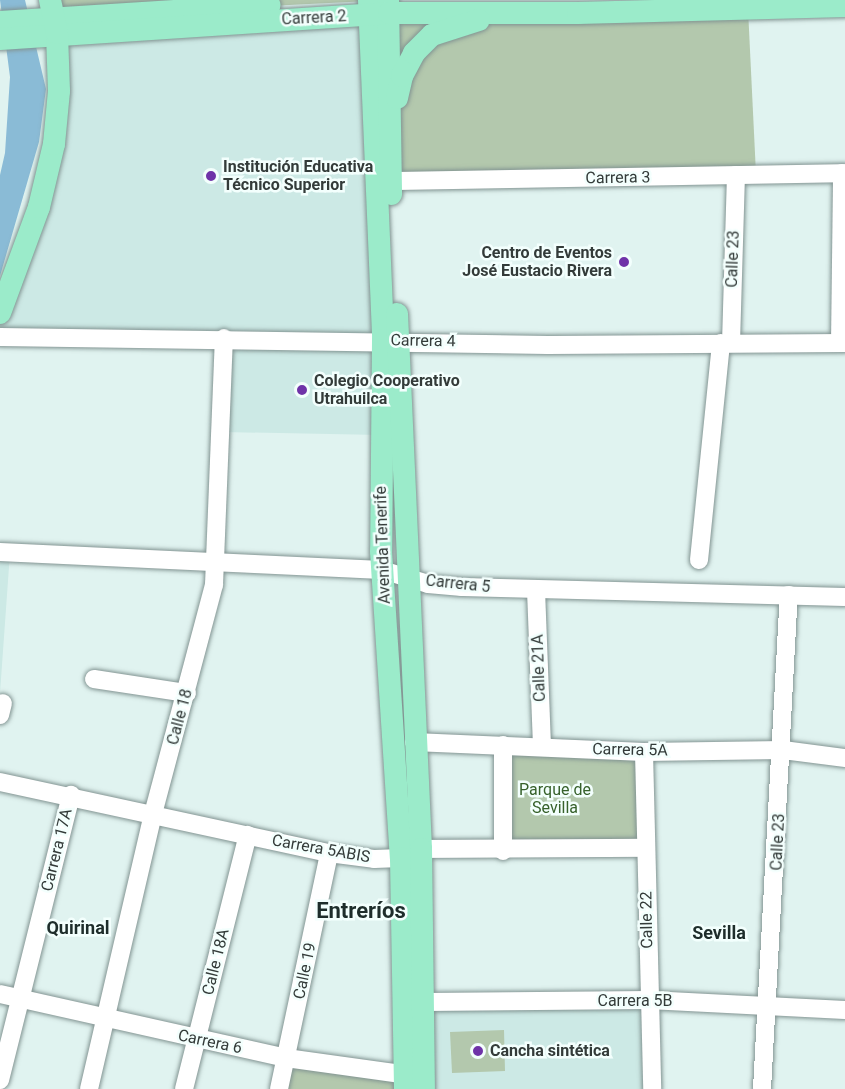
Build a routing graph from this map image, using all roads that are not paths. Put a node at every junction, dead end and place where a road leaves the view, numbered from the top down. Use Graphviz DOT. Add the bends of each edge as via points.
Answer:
graph roads {
  1 [pos="381,4"];
  2 [pos="845,6"];
  3 [pos="503,13"];
  4 [pos="50,20"];
  5 [pos="0,34"];
  6 [pos="390,129"];
  7 [pos="843,173"];
  8 [pos="736,175"];
  9 [pos="391,182"];
  10 [pos="0,313"];
  11 [pos="0,337"];
  12 [pos="224,338"];
  13 [pos="391,340"];
  14 [pos="726,343"];
  15 [pos="842,343"];
  16 [pos="0,552"];
  17 [pos="699,560"];
  18 [pos="215,563"];
  19 [pos="382,570"];
  20 [pos="407,577"];
  21 [pos="536,590"];
  22 [pos="789,595"];
  23 [pos="845,597"];
  24 [pos="94,679"];
  25 [pos="187,693"];
  26 [pos="414,742"];
  27 [pos="503,745"];
  28 [pos="542,747"];
  29 [pos="783,750"];
  30 [pos="644,752"];
  31 [pos="845,758"];
  32 [pos="0,782"];
  33 [pos="71,795"];
  34 [pos="153,814"];
  35 [pos="248,835"];
  36 [pos="646,848"];
  37 [pos="503,851"];
  38 [pos="329,853"];
  39 [pos="411,853"];
  40 [pos="0,994"];
  41 [pos="20,998"];
  42 [pos="649,1000"];
  43 [pos="425,1002"];
  44 [pos="768,1004"];
  45 [pos="845,1010"];
  46 [pos="108,1020"];
  47 [pos="196,1040"];
  48 [pos="286,1058"];
  49 [pos="0,1080"];
  50 [pos="414,1082"];
  51 [pos="89,1089"];
  52 [pos="184,1089"];
  53 [pos="279,1089"];
  54 [pos="652,1089"];
  55 [pos="762,1089"];
  1 -- 3 [label="main road, Carrera 2"];
  1 -- 4 [label="main road, Carrera 2"];
  1 -- 6 [label="main road, Avenida Tenerife"];
  1 -- 13 [label="main road, Avenida Tenerife"];
  2 -- 3 [label="main road, Carrera 2"];
  3 -- 6 [label="main road" via="432,35 414,53 402,76"];
  4 -- 5 [label="main road, Carrera 2"];
  4 -- 10 [label="main road" via="58,91 54,144 39,207"];
  6 -- 9 [label="main road, Avenida Tenerife"];
  7 -- 8 [label="street, Carrera 3"];
  7 -- 15 [label="street"];
  8 -- 9 [label="street, Carrera 3"];
  8 -- 14 [label="street, Calle 23"];
  9 -- 13 [label="main road, Avenida Tenerife"];
  11 -- 12 [label="street, Carrera 4"];
  12 -- 13 [label="street, Carrera 4"];
  12 -- 18 [label="street, Calle 18"];
  13 -- 14 [label="street, Carrera 4"];
  13 -- 19 [label="main road, Avenida Tenerife"];
  13 -- 20 [label="main road, Avenida Tenerife"];
  14 -- 15 [label="street, Carrera 4"];
  14 -- 17 [label="street, Calle 23"];
  16 -- 18 [label="street, Carrera 5"];
  18 -- 19 [label="street, Carrera 5"];
  18 -- 25 [label="street, Calle 18"];
  19 -- 20 [label="street, Carrera 5"];
  19 -- 39 [label="main road, Avenida Tenerife"];
  20 -- 21 [label="street, Carrera 5" via="428,584"];
  20 -- 26 [label="main road, Avenida Tenerife"];
  21 -- 22 [label="street, Carrera 5"];
  21 -- 28 [label="street, Calle 21A"];
  22 -- 23 [label="street, Carrera 5"];
  22 -- 29 [label="street, Calle 23"];
  24 -- 25 [label="street"];
  25 -- 34 [label="street, Calle 18"];
  26 -- 27 [label="street, Carrera 5A"];
  26 -- 39 [label="main road, Avenida Tenerife"];
  27 -- 28 [label="street, Carrera 5A"];
  27 -- 37 [label="street"];
  28 -- 30 [label="street, Carrera 5A"];
  29 -- 30 [label="street, Carrera 5A"];
  29 -- 31 [label="street, Carrera 5A"];
  29 -- 44 [label="street, Calle 23"];
  30 -- 36 [label="street, Calle 22"];
  32 -- 33 [label="street, Carrera 5ABIS"];
  33 -- 34 [label="street, Carrera 5ABIS"];
  33 -- 41 [label="street, Carrera 17A"];
  34 -- 35 [label="street, Carrera 5ABIS"];
  34 -- 46 [label="street, Calle 18"];
  35 -- 38 [label="street, Carrera 5ABIS"];
  35 -- 47 [label="street, Calle 18A"];
  36 -- 37 [label="street, Carrera 5ABIS"];
  36 -- 42 [label="street, Calle 22"];
  37 -- 39 [label="street, Carrera 5ABIS"];
  38 -- 39 [label="street, Carrera 5ABIS"];
  38 -- 48 [label="street, Calle 19"];
  39 -- 43 [label="main road, Avenida Tenerife"];
  39 -- 50 [label="main road, Avenida Tenerife"];
  40 -- 41 [label="street, Carrera 6"];
  41 -- 46 [label="street, Carrera 6"];
  41 -- 49 [label="street, Carrera 17A"];
  42 -- 43 [label="street, Carrera 5B"];
  42 -- 44 [label="street, Carrera 5B"];
  42 -- 54 [label="street, Calle 22"];
  43 -- 50 [label="main road, Avenida Tenerife"];
  44 -- 45 [label="street, Carrera 5B"];
  44 -- 55 [label="street, Calle 23"];
  46 -- 47 [label="street, Carrera 6"];
  46 -- 51 [label="street, Calle 18"];
  47 -- 48 [label="street, Carrera 6"];
  47 -- 52 [label="street, Calle 18A"];
  48 -- 50 [label="street, Carrera 6"];
  48 -- 53 [label="street, Calle 19"];
}
